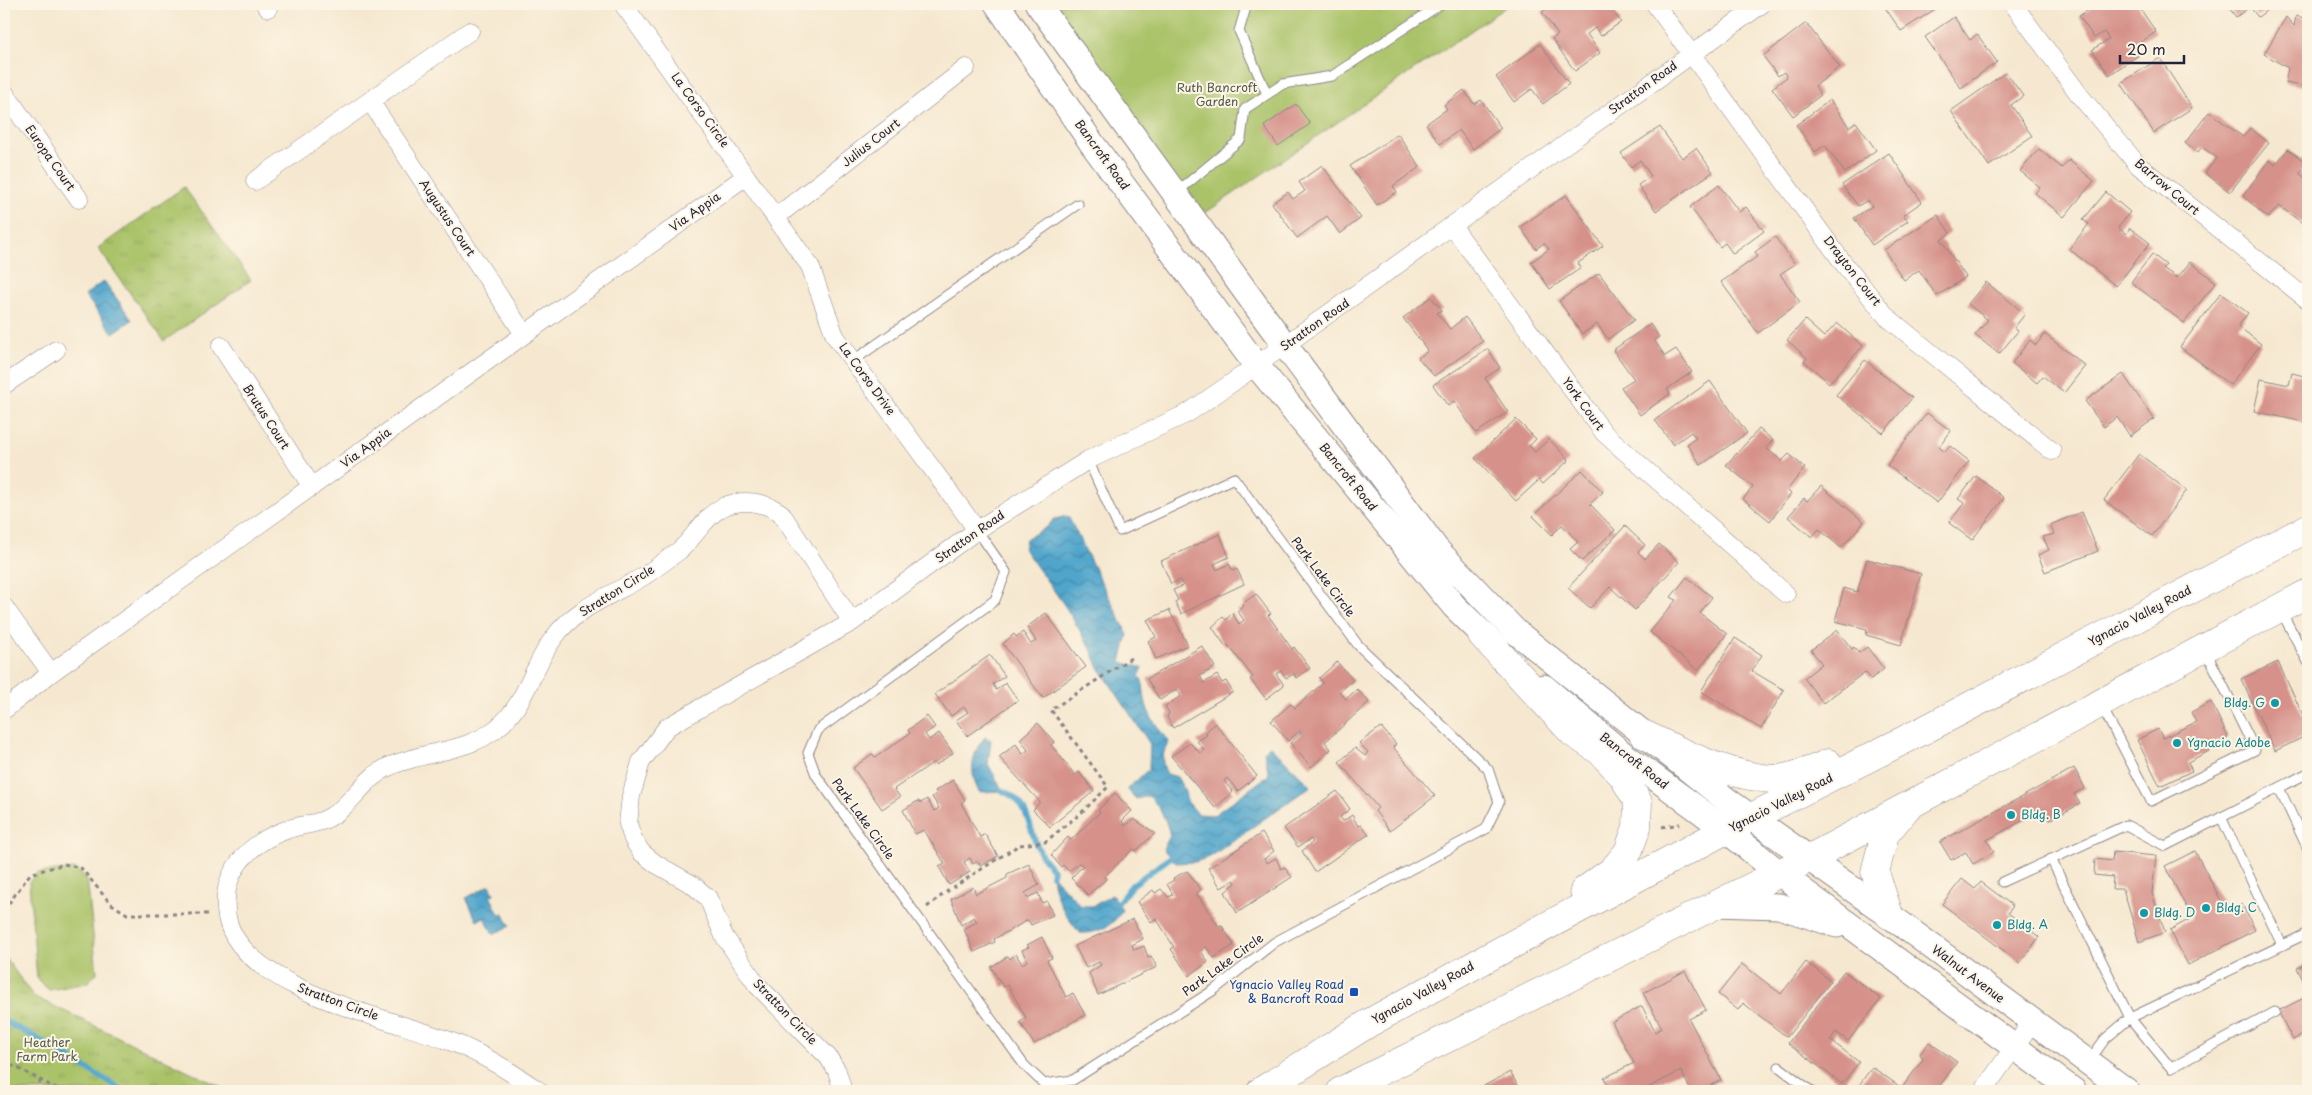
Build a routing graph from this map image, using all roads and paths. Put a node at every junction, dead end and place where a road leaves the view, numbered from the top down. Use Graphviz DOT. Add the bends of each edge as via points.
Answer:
graph roads {
  1 [pos="624,4"];
  2 [pos="997,4"];
  3 [pos="1038,4"];
  4 [pos="1247,4"];
  5 [pos="1441,4"];
  6 [pos="1655,4"];
  7 [pos="1762,4"];
  8 [pos="2013,4"];
  9 [pos="470,31"];
  10 [pos="1691,53"];
  11 [pos="966,68"];
  12 [pos="4,92"];
  13 [pos="1267,94"];
  14 [pos="370,101"];
  15 [pos="746,176"];
  16 [pos="255,181"];
  17 [pos="1175,193"];
  18 [pos="79,199"];
  19 [pos="1078,204"];
  20 [pos="776,217"];
  21 [pos="1453,227"];
  22 [pos="2308,300"];
  23 [pos="524,334"];
  24 [pos="220,346"];
  25 [pos="1286,346"];
  26 [pos="56,350"];
  27 [pos="854,360"];
  28 [pos="1257,366"];
  29 [pos="4,384"];
  30 [pos="2052,451"];
  31 [pos="1088,460"];
  32 [pos="312,488"];
  33 [pos="2308,528"];
  34 [pos="977,530"];
  35 [pos="2308,593"];
  36 [pos="1786,594"];
  37 [pos="4,607"];
  38 [pos="2279,608"];
  39 [pos="852,622"];
  40 [pos="1482,635"];
  41 [pos="2204,648"];
  42 [pos="1131,658"];
  43 [pos="2308,662"];
  44 [pos="51,673"];
  45 [pos="2100,703"];
  46 [pos="4,710"];
  47 [pos="1928,728"];
  48 [pos="1643,734"];
  49 [pos="2308,773"];
  50 [pos="2279,788"];
  51 [pos="1910,804"];
  52 [pos="2221,817"];
  53 [pos="1750,818"];
  54 [pos="1681,824"];
  55 [pos="1658,827"];
  56 [pos="1726,830"];
  57 [pos="2308,849"];
  58 [pos="1808,859"];
  59 [pos="2051,860"];
  60 [pos="1779,873"];
  61 [pos="2002,882"];
  62 [pos="1715,904"];
  63 [pos="4,910"];
  64 [pos="227,915"];
  65 [pos="916,915"];
  66 [pos="1889,915"];
  67 [pos="1858,932"];
  68 [pos="2308,933"];
  69 [pos="2282,945"];
  70 [pos="1490,957"];
  71 [pos="2275,1012"];
  72 [pos="2130,1018"];
  73 [pos="2032,1022"];
  74 [pos="2014,1048"];
  75 [pos="4,1060"];
  76 [pos="2089,1062"];
  77 [pos="1779,1067"];
  78 [pos="40,1081"];
  79 [pos="38,1091"];
  80 [pos="61,1091"];
  81 [pos="539,1091"];
  82 [pos="843,1091"];
  83 [pos="1261,1091"];
  84 [pos="1341,1091"];
  85 [pos="1811,1091"];
  86 [pos="1984,1091"];
  87 [pos="2074,1091"];
  88 [pos="2127,1091"];
  1 -- 15 [label="street, La Corso Circle"];
  2 -- 28 [label="main road, Bancroft Road" via="1093,145"];
  3 -- 17 [label="main road, Bancroft Road"];
  4 -- 13 [label="lane" via="1239,31"];
  5 -- 13 [label="lane" via="1332,76 1282,84"];
  6 -- 10 [label="street, Drayton Court"];
  7 -- 10 [label="street, Stratton Road"];
  8 -- 22 [label="street, Barrow Court" via="2081,97 2138,165"];
  9 -- 14 [label="street"];
  10 -- 21 [label="street, Stratton Road"];
  10 -- 30 [label="street, Drayton Court" via="1844,264 1888,317"];
  11 -- 20 [label="street, Julius Court"];
  12 -- 18 [label="street, Europa Court"];
  13 -- 17 [label="lane" via="1245,109 1241,139"];
  14 -- 16 [label="street"];
  14 -- 23 [label="street, Augustus Court"];
  15 -- 20 [label="street, La Corso Circle"];
  15 -- 23 [label="street, Via Appia"];
  17 -- 25 [label="main road, Bancroft Road"];
  19 -- 27 [label="lane"];
  20 -- 27 [label="street, La Corso Drive" via="810,266 836,336"];
  21 -- 25 [label="street, Stratton Road"];
  21 -- 36 [label="street, York Court" via="1604,433"];
  23 -- 32 [label="street, Via Appia"];
  24 -- 32 [label="street, Brutus Court"];
  25 -- 28 [label="street, Stratton Road"];
  25 -- 48 [label="main road, Bancroft Road" via="1436,550 1516,632"];
  26 -- 29 [label="street"];
  27 -- 34 [label="street, La Corso Drive"];
  28 -- 31 [label="street, Stratton Road" via="1188,412"];
  28 -- 40 [label="main road, Bancroft Road" via="1454,606"];
  31 -- 34 [label="street, Stratton Road"];
  31 -- 65 [label="lane, Park Lake Circle" via="1120,531 1234,478 1358,645 1488,769 1500,802 1486,829 1275,942 1214,990 1073,1080 1044,1084 1024,1065"];
  32 -- 44 [label="street, Via Appia"];
  33 -- 47 [label="highway, Ygnacio Valley Road"];
  34 -- 39 [label="street, Stratton Road"];
  34 -- 65 [label="lane, Park Lake Circle" via="1006,572 995,600 818,730 808,752 816,775"];
  35 -- 38 [label="highway"];
  37 -- 44 [label="street"];
  38 -- 41 [label="highway"];
  38 -- 43 [label="lane"];
  39 -- 64 [label="street, Stratton Circle" via="782,513 752,502 720,508 682,548 644,576 568,622 552,639 520,702 497,728 462,746 403,761 385,769 344,807 324,820 288,829 252,848 239,860 230,876 225,893"];
  39 -- 82 [label="street, Stratton Circle" via="667,727 641,762 630,796 628,824 641,852 708,898 740,963 757,985 828,1057 837,1071"];
  40 -- 56 [label="main road, Bancroft Road" via="1623,754"];
  40 -- 70 [label="highway" via="1573,733 1606,757 1623,776 1638,802 1635,837 1613,870"];
  41 -- 45 [label="highway"];
  41 -- 45 [label="lane" via="2255,750 2151,801"];
  42 -- 65 [label="path" via="1051,710 1108,787 1045,842 1019,845"];
  44 -- 46 [label="street, Via Appia"];
  45 -- 51 [label="highway"];
  47 -- 48 [label="highway" via="1866,744 1819,768 1775,780 1716,768"];
  47 -- 53 [label="highway, Ygnacio Valley Road"];
  48 -- 53 [label="main road, Bancroft Road"];
  49 -- 50 [label="lane"];
  50 -- 52 [label="lane"];
  50 -- 57 [label="lane"];
  51 -- 58 [label="highway"];
  51 -- 66 [label="highway" via="1885,834 1875,872"];
  52 -- 59 [label="lane" via="2165,846 2126,825"];
  52 -- 69 [label="lane"];
  53 -- 56 [label="highway, Ygnacio Valley Road"];
  53 -- 58 [label="main road, Bancroft Road"];
  54 -- 55 [label="path"];
  56 -- 60 [label="main road, Bancroft Road"];
  56 -- 70 [label="highway, Ygnacio Valley Road"];
  58 -- 60 [label="highway"];
  58 -- 66 [label="main road, Walnut Avenue"];
  59 -- 61 [label="lane"];
  59 -- 72 [label="lane"];
  60 -- 62 [label="highway"];
  60 -- 67 [label="main road"];
  62 -- 67 [label="main road" via="1779,906"];
  62 -- 84 [label="highway"];
  63 -- 64 [label="path" via="30,874 64,864 81,868 110,903 127,914"];
  64 -- 81 [label="street, Stratton Circle" via="238,944 249,956 295,987 449,1040 513,1073"];
  66 -- 73 [label="main road, Walnut Avenue"];
  67 -- 74 [label="main road"];
  68 -- 69 [label="lane"];
  69 -- 72 [label="lane"];
  70 -- 83 [label="highway, Ygnacio Valley Road" via="1369,1023"];
  71 -- 72 [label="lane" via="2171,1068"];
  72 -- 76 [label="lane" via="2105,1040"];
  73 -- 74 [label="street"];
  73 -- 76 [label="main road, Walnut Avenue"];
  74 -- 86 [label="street"];
  74 -- 87 [label="main road"];
  75 -- 78 [label="path"];
  76 -- 88 [label="main road, Walnut Avenue"];
  77 -- 85 [label="lane"];
  78 -- 79 [label="path"];
  78 -- 80 [label="path"];
}
